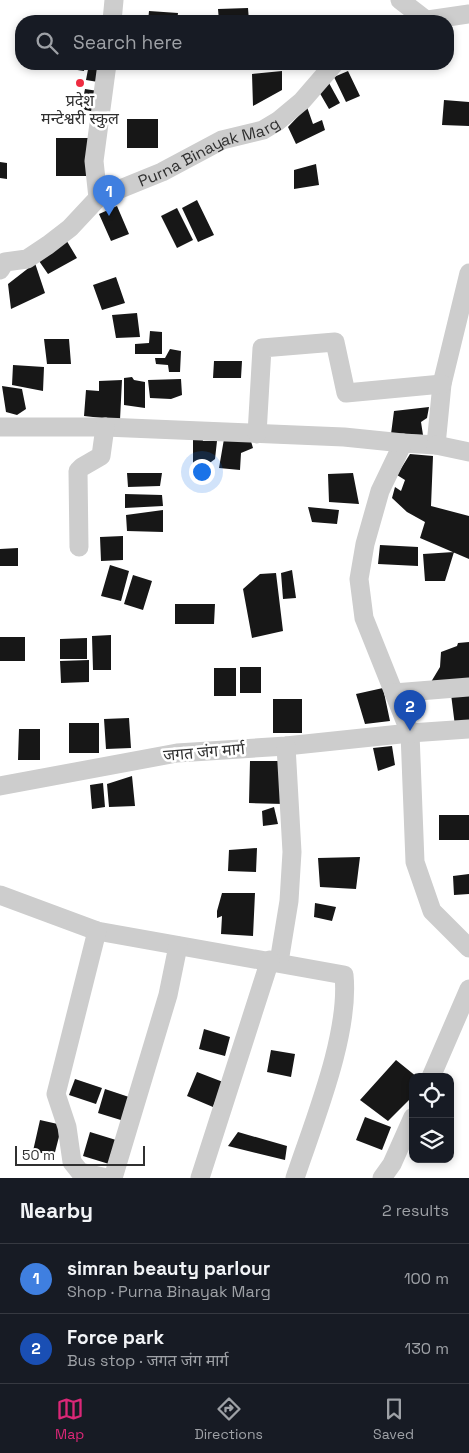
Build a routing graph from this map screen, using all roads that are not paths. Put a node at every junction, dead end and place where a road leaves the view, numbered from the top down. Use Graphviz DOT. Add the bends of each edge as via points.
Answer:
graph roads {
  1 [pos="114,0"];
  2 [pos="400,0"];
  3 [pos="469,14"];
  4 [pos="113,15"];
  5 [pos="417,15"];
  6 [pos="454,16"];
  7 [pos="106,70"];
  8 [pos="329,70"];
  9 [pos="98,198"];
  10 [pos="2,265"];
  11 [pos="469,273"];
  12 [pos="442,384"];
  13 [pos="0,427"];
  14 [pos="105,427"];
  15 [pos="257,434"];
  16 [pos="403,443"];
  17 [pos="436,445"];
  18 [pos="469,452"];
  19 [pos="79,547"];
  20 [pos="469,686"];
  21 [pos="394,693"];
  22 [pos="469,730"];
  23 [pos="410,733"];
  24 [pos="286,746"];
  25 [pos="0,786"];
  26 [pos="0,895"];
  27 [pos="97,931"];
  28 [pos="178,946"];
  29 [pos="469,948"];
  30 [pos="274,961"];
  31 [pos="469,989"];
  32 [pos="433,1073"];
  33 [pos="413,1118"];
  34 [pos="107,1178"];
  35 [pos="113,1178"];
  36 [pos="200,1178"];
  37 [pos="295,1178"];
  38 [pos="382,1178"];
  1 -- 4 [label="street"];
  2 -- 5 [label="street"];
  3 -- 6 [label="street"];
  7 -- 9 [label="street" via="94,161"];
  8 -- 9 [label="street, Purna Binayak Marg" via="302,101 263,130 222,140 162,172"];
  9 -- 10 [label="street, Purna Binayak Marg" via="48,246 27,260"];
  11 -- 12 [label="street"];
  12 -- 15 [label="street" via="346,393 335,342 262,348"];
  12 -- 17 [label="street"];
  13 -- 14 [label="street"];
  14 -- 15 [label="street"];
  14 -- 19 [label="street" via="101,456 78,471"];
  15 -- 16 [label="street"];
  16 -- 17 [label="street"];
  16 -- 21 [label="street" via="380,491 359,579 364,618"];
  17 -- 18 [label="street"];
  20 -- 21 [label="street"];
  21 -- 23 [label="street"];
  22 -- 23 [label="street, जगत जंग मार्ग"];
  23 -- 24 [label="street, जगत जंग मार्ग"];
  23 -- 29 [label="street" via="414,862 432,911"];
  24 -- 25 [label="street, जगत जंग मार्ग" via="177,753"];
  24 -- 30 [label="street" via="292,852 289,901"];
  26 -- 27 [label="street"];
  27 -- 28 [label="street"];
  27 -- 34 [label="street" via="56,1094 67,1128 72,1162 80,1172"];
  28 -- 30 [label="street"];
  28 -- 35 [label="street" via="164,1012"];
  30 -- 36 [label="street"];
  30 -- 37 [label="street" via="344,975 346,994 329,1077"];
  31 -- 32 [label="street"];
  33 -- 38 [label="street" via="392,1164"];
}
